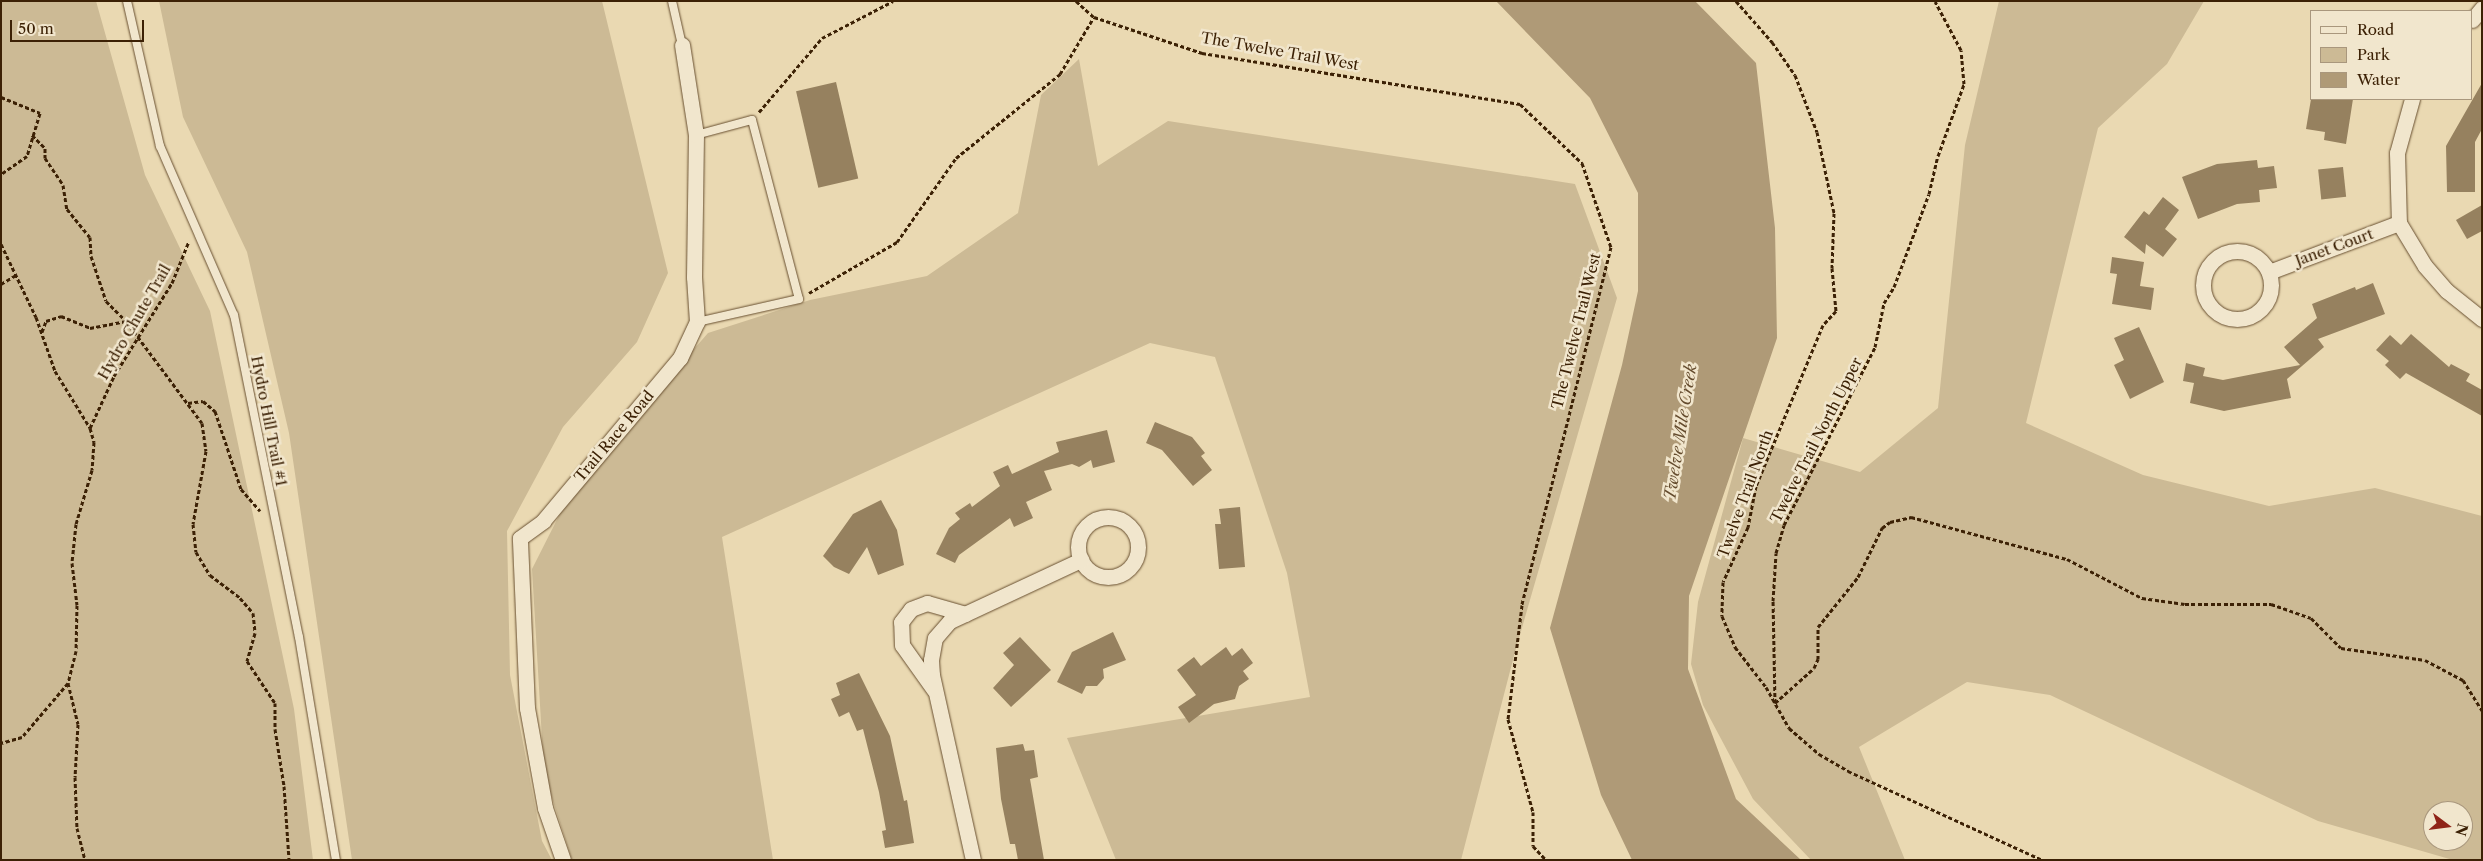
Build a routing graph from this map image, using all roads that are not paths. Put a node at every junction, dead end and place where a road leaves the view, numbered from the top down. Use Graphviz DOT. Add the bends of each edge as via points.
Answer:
graph roads {
  1 [pos="127,1"];
  2 [pos="672,1"];
  3 [pos="2482,8"];
  4 [pos="2473,19"];
  5 [pos="682,45"];
  6 [pos="2412,100"];
  7 [pos="696,135"];
  8 [pos="2399,223"];
  9 [pos="2269,272"];
  10 [pos="2482,319"];
  11 [pos="697,322"];
  12 [pos="1081,560"];
  13 [pos="965,614"];
  14 [pos="940,700"];
  15 [pos="336,860"];
  16 [pos="563,860"];
  17 [pos="973,860"];
  1 -- 15 [label="lane, Hydro Hill Trail #1" via="160,146 234,315 299,637"];
  2 -- 5 [label="lane, Trail Race Road"];
  3 -- 4 [label="street"];
  5 -- 7 [label="street, Trail Race Road"];
  6 -- 8 [label="street" via="2397,153"];
  7 -- 11 [label="street, Trail Race Road" via="694,277"];
  7 -- 11 [label="lane" via="752,120 799,299"];
  8 -- 9 [label="street, Janet Court"];
  8 -- 10 [label="street" via="2425,266 2447,291"];
  9 -- 9 [label="street" via="2270,293 2259,311 2250,316 2229,318 2219,313 2206,297 2204,276 2209,266 2225,253 2235,251 2255,256"];
  11 -- 16 [label="street, Trail Race Road" via="680,358 544,520 520,538 527,708 545,808"];
  12 -- 12 [label="street" via="1079,538 1089,523 1097,518 1115,517 1131,526 1136,533 1139,552 1121,575 1101,577 1092,573"];
  12 -- 13 [label="street"];
  13 -- 14 [label="street" via="946,624 933,644 931,665"];
  13 -- 14 [label="street" via="927,603 911,609 901,622 902,645"];
  14 -- 17 [label="street"];
}
